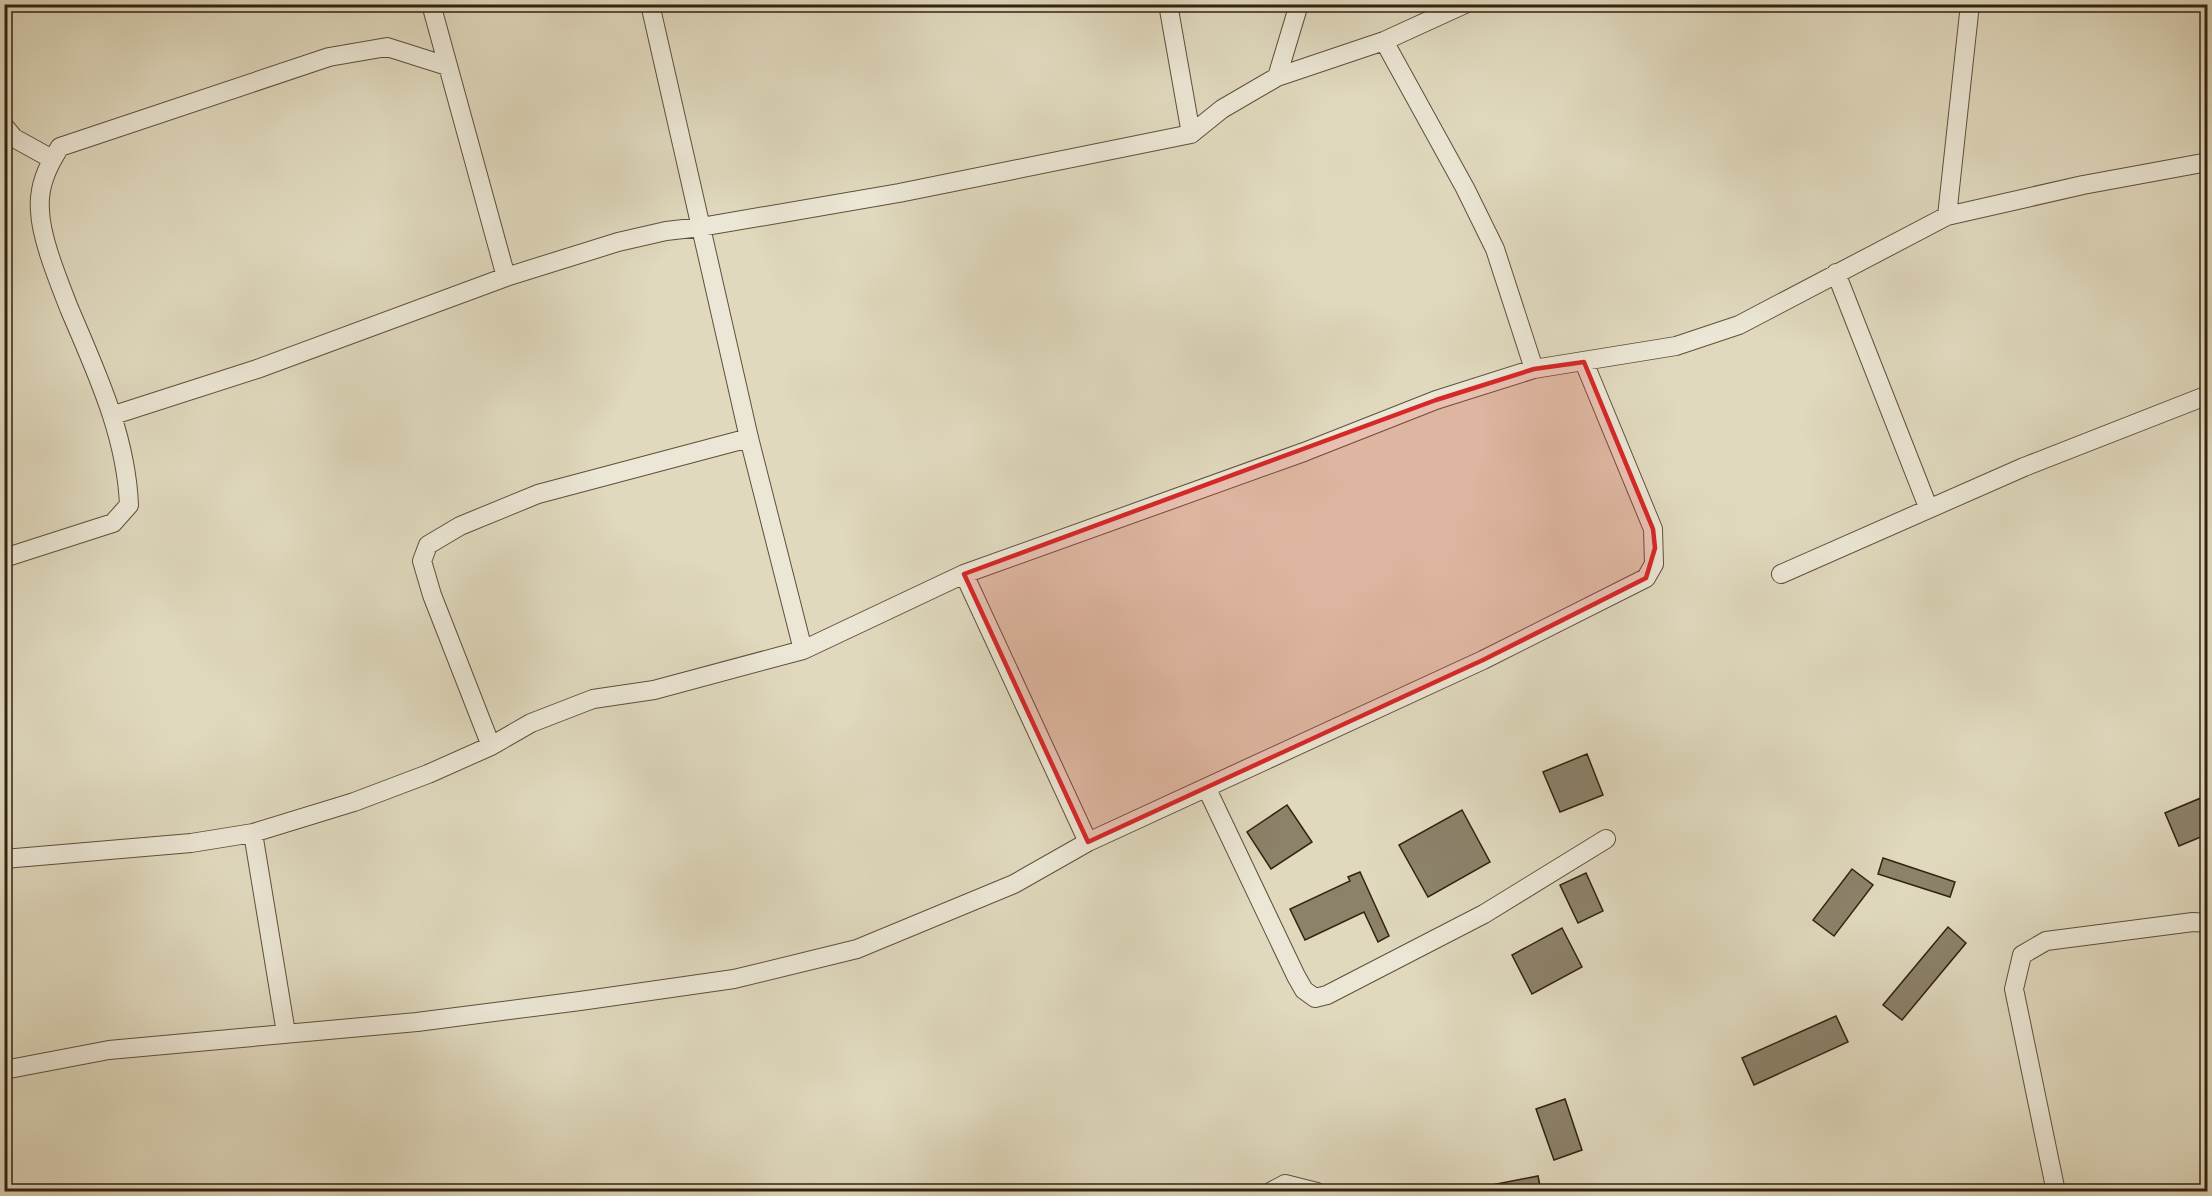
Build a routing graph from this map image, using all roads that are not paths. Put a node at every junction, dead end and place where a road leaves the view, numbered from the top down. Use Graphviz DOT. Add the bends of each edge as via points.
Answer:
graph roads {
  1 [pos="431,4"];
  2 [pos="650,4"];
  3 [pos="1168,4"];
  4 [pos="1299,4"];
  5 [pos="1465,4"];
  6 [pos="1970,4"];
  7 [pos="1384,41"];
  8 [pos="447,66"];
  9 [pos="1277,77"];
  10 [pos="4,126"];
  11 [pos="1191,134"];
  12 [pos="52,159"];
  13 [pos="2208,162"];
  14 [pos="1947,216"];
  15 [pos="701,227"];
  16 [pos="1836,273"];
  17 [pos="506,277"];
  18 [pos="1584,362"];
  19 [pos="1534,369"];
  20 [pos="2208,394"];
  21 [pos="114,415"];
  22 [pos="749,438"];
  23 [pos="1928,507"];
  24 [pos="4,558"];
  25 [pos="964,574"];
  26 [pos="1781,574"];
  27 [pos="803,650"];
  28 [pos="491,746"];
  29 [pos="1207,789"];
  30 [pos="253,833"];
  31 [pos="1606,839"];
  32 [pos="1088,842"];
  33 [pos="4,859"];
  34 [pos="2208,922"];
  35 [pos="286,1033"];
  36 [pos="4,1070"];
  37 [pos="1270,1191"];
  38 [pos="1317,1191"];
  39 [pos="2056,1191"];
  1 -- 8 [label="street"];
  2 -- 15 [label="street"];
  3 -- 11 [label="street"];
  4 -- 9 [label="street"];
  5 -- 7 [label="street"];
  6 -- 14 [label="street"];
  7 -- 9 [label="street"];
  7 -- 19 [label="street" via="1495,249"];
  8 -- 12 [label="street" via="387,47 329,57 60,147"];
  8 -- 17 [label="street"];
  9 -- 11 [label="street"];
  10 -- 12 [label="street" via="14,138"];
  11 -- 15 [label="street" via="944,184"];
  12 -- 21 [label="street" via="45,171 40,211 56,276"];
  13 -- 14 [label="street"];
  14 -- 16 [label="street"];
  15 -- 17 [label="street" via="618,242"];
  15 -- 22 [label="street"];
  16 -- 18 [label="street" via="1738,325 1676,346"];
  16 -- 23 [label="street"];
  17 -- 21 [label="street" via="257,369"];
  18 -- 19 [label="street"];
  18 -- 29 [label="street" via="1653,529 1654,564 1646,578 1483,660"];
  19 -- 25 [label="street" via="1436,400 1304,452"];
  20 -- 23 [label="street"];
  21 -- 24 [label="street" via="128,479 129,505 113,523"];
  22 -- 27 [label="street"];
  22 -- 28 [label="street" via="538,494 460,526 428,545 422,561 432,595"];
  23 -- 26 [label="street"];
  25 -- 27 [label="street"];
  25 -- 32 [label="street"];
  27 -- 28 [label="street" via="654,690 593,699 531,723"];
  28 -- 30 [label="street" via="354,802"];
  29 -- 31 [label="street" via="1296,976 1304,990 1315,998 1328,995 1484,914"];
  29 -- 32 [label="street"];
  30 -- 33 [label="street" via="191,843"];
  30 -- 35 [label="street"];
  32 -- 35 [label="street" via="1014,884 902,933 857,949 734,979 417,1022"];
  34 -- 39 [label="street" via="2046,941 2022,955 2014,988"];
  35 -- 36 [label="street" via="109,1050"];
  37 -- 38 [label="street" via="1285,1184"];
}
